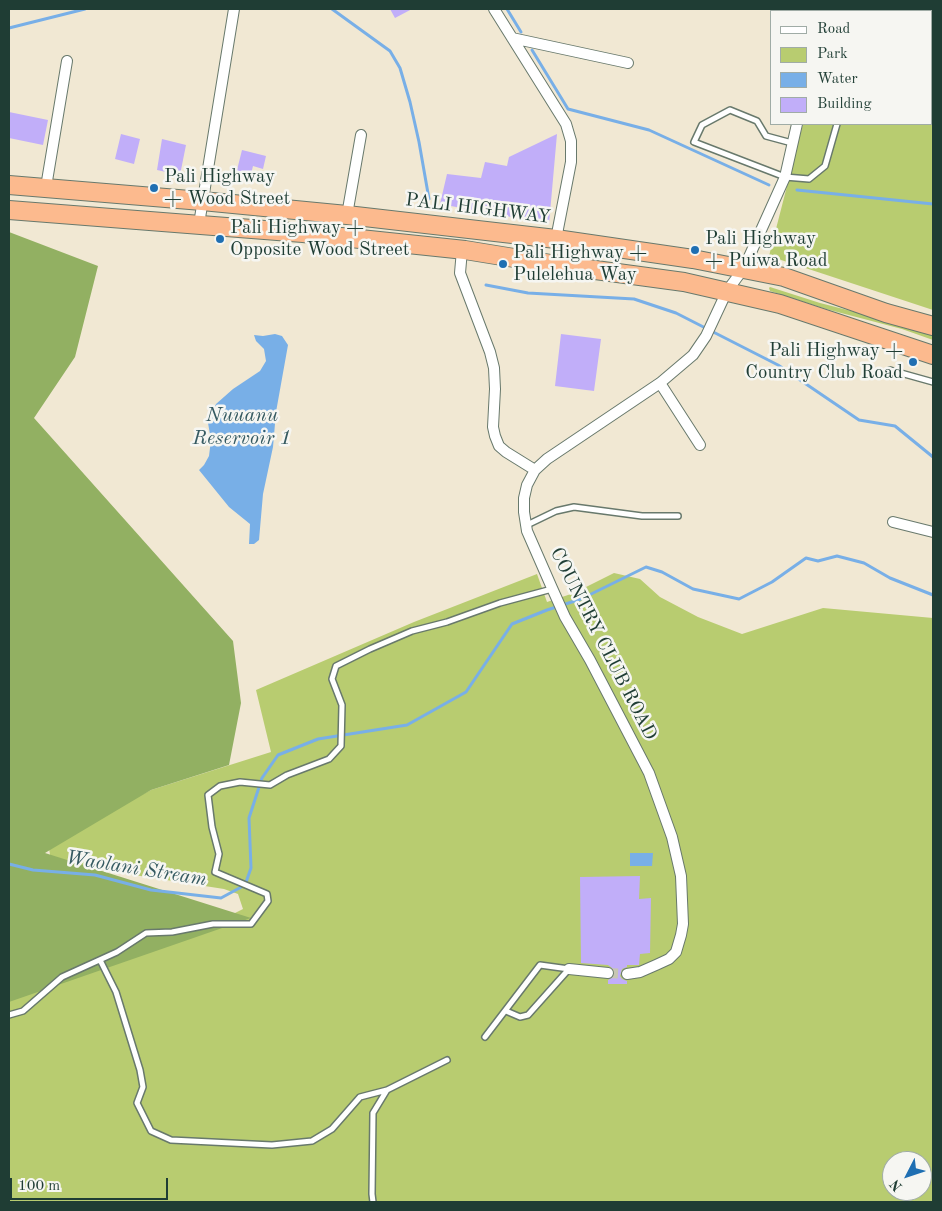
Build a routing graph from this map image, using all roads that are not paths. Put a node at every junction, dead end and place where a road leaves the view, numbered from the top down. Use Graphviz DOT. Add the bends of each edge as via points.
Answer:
graph roads {
  1 [pos="234,9"];
  2 [pos="494,9"];
  3 [pos="512,38"];
  4 [pos="67,61"];
  5 [pos="628,63"];
  6 [pos="798,125"];
  7 [pos="837,125"];
  8 [pos="361,136"];
  9 [pos="793,143"];
  10 [pos="9,173"];
  11 [pos="785,177"];
  12 [pos="9,185"];
  13 [pos="46,188"];
  14 [pos="202,201"];
  15 [pos="9,210"];
  16 [pos="347,215"];
  17 [pos="200,224"];
  18 [pos="556,239"];
  19 [pos="464,250"];
  20 [pos="744,268"];
  21 [pos="625,274"];
  22 [pos="727,291"];
  23 [pos="933,326"];
  24 [pos="933,355"];
  25 [pos="890,370"];
  26 [pos="933,382"];
  27 [pos="660,383"];
  28 [pos="700,445"];
  29 [pos="535,470"];
  30 [pos="678,516"];
  31 [pos="894,522"];
  32 [pos="527,525"];
  33 [pos="933,532"];
  34 [pos="554,592"];
  35 [pos="100,960"];
  36 [pos="569,969"];
  37 [pos="608,973"];
  38 [pos="627,974"];
  39 [pos="506,1012"];
  40 [pos="9,1015"];
  41 [pos="486,1037"];
  42 [pos="447,1060"];
  43 [pos="387,1090"];
  44 [pos="373,1202"];
  1 -- 14 [label="street"];
  2 -- 3 [label="street"];
  3 -- 5 [label="street"];
  3 -- 18 [label="street" via="566,124 571,141 571,162"];
  4 -- 13 [label="street"];
  6 -- 9 [label="street, COUNTRY CLUB ROAD"];
  7 -- 11 [label="lane" via="825,166 808,180"];
  8 -- 16 [label="street"];
  9 -- 11 [label="street, COUNTRY CLUB ROAD"];
  9 -- 11 [label="lane" via="766,136 758,121 730,110 702,125 694,142"];
  10 -- 13 [label="highway"];
  11 -- 20 [label="street, COUNTRY CLUB ROAD"];
  12 -- 13 [label="highway, PALI HIGHWAY"];
  13 -- 14 [label="highway, PALI HIGHWAY"];
  14 -- 16 [label="highway, PALI HIGHWAY"];
  14 -- 17 [label="street"];
  15 -- 17 [label="highway"];
  16 -- 18 [label="highway, PALI HIGHWAY"];
  17 -- 19 [label="highway"];
  18 -- 19 [label="highway" via="551,250 544,253 474,244"];
  18 -- 20 [label="highway, PALI HIGHWAY"];
  18 -- 21 [label="highway" via="563,253 573,258 616,265"];
  19 -- 21 [label="highway"];
  19 -- 29 [label="street" via="460,273 494,368 495,436 506,452"];
  20 -- 22 [label="street, COUNTRY CLUB ROAD"];
  20 -- 23 [label="highway, PALI HIGHWAY" via="784,277"];
  21 -- 22 [label="highway"];
  22 -- 24 [label="highway" via="780,304"];
  22 -- 27 [label="street, COUNTRY CLUB ROAD" via="706,336 693,355"];
  25 -- 26 [label="lane"];
  27 -- 28 [label="street"];
  27 -- 29 [label="street, COUNTRY CLUB ROAD"];
  29 -- 32 [label="street, COUNTRY CLUB ROAD" via="524,498"];
  30 -- 32 [label="lane" via="642,516 574,507 556,511"];
  31 -- 33 [label="street"];
  32 -- 34 [label="street, COUNTRY CLUB ROAD"];
  34 -- 35 [label="lane" via="500,603 412,632 336,666 332,679 342,705 341,746 329,759 270,785 240,782 220,786 208,795 218,854 215,872 267,894 268,901 250,924 213,924 146,933"];
  34 -- 38 [label="street, COUNTRY CLUB ROAD" via="649,773 672,837 681,876 682,924 676,952 656,965"];
  35 -- 40 [label="lane" via="62,977 23,1011"];
  35 -- 43 [label="lane" via="116,992 140,1070 143,1087 138,1103 151,1131 171,1140 272,1145 312,1141 332,1129 360,1096"];
  36 -- 37 [label="street"];
  36 -- 39 [label="lane" via="528,1016"];
  36 -- 39 [label="lane" via="540,965"];
  39 -- 41 [label="lane"];
  42 -- 43 [label="lane"];
  43 -- 44 [label="lane" via="373,1113"];
}
